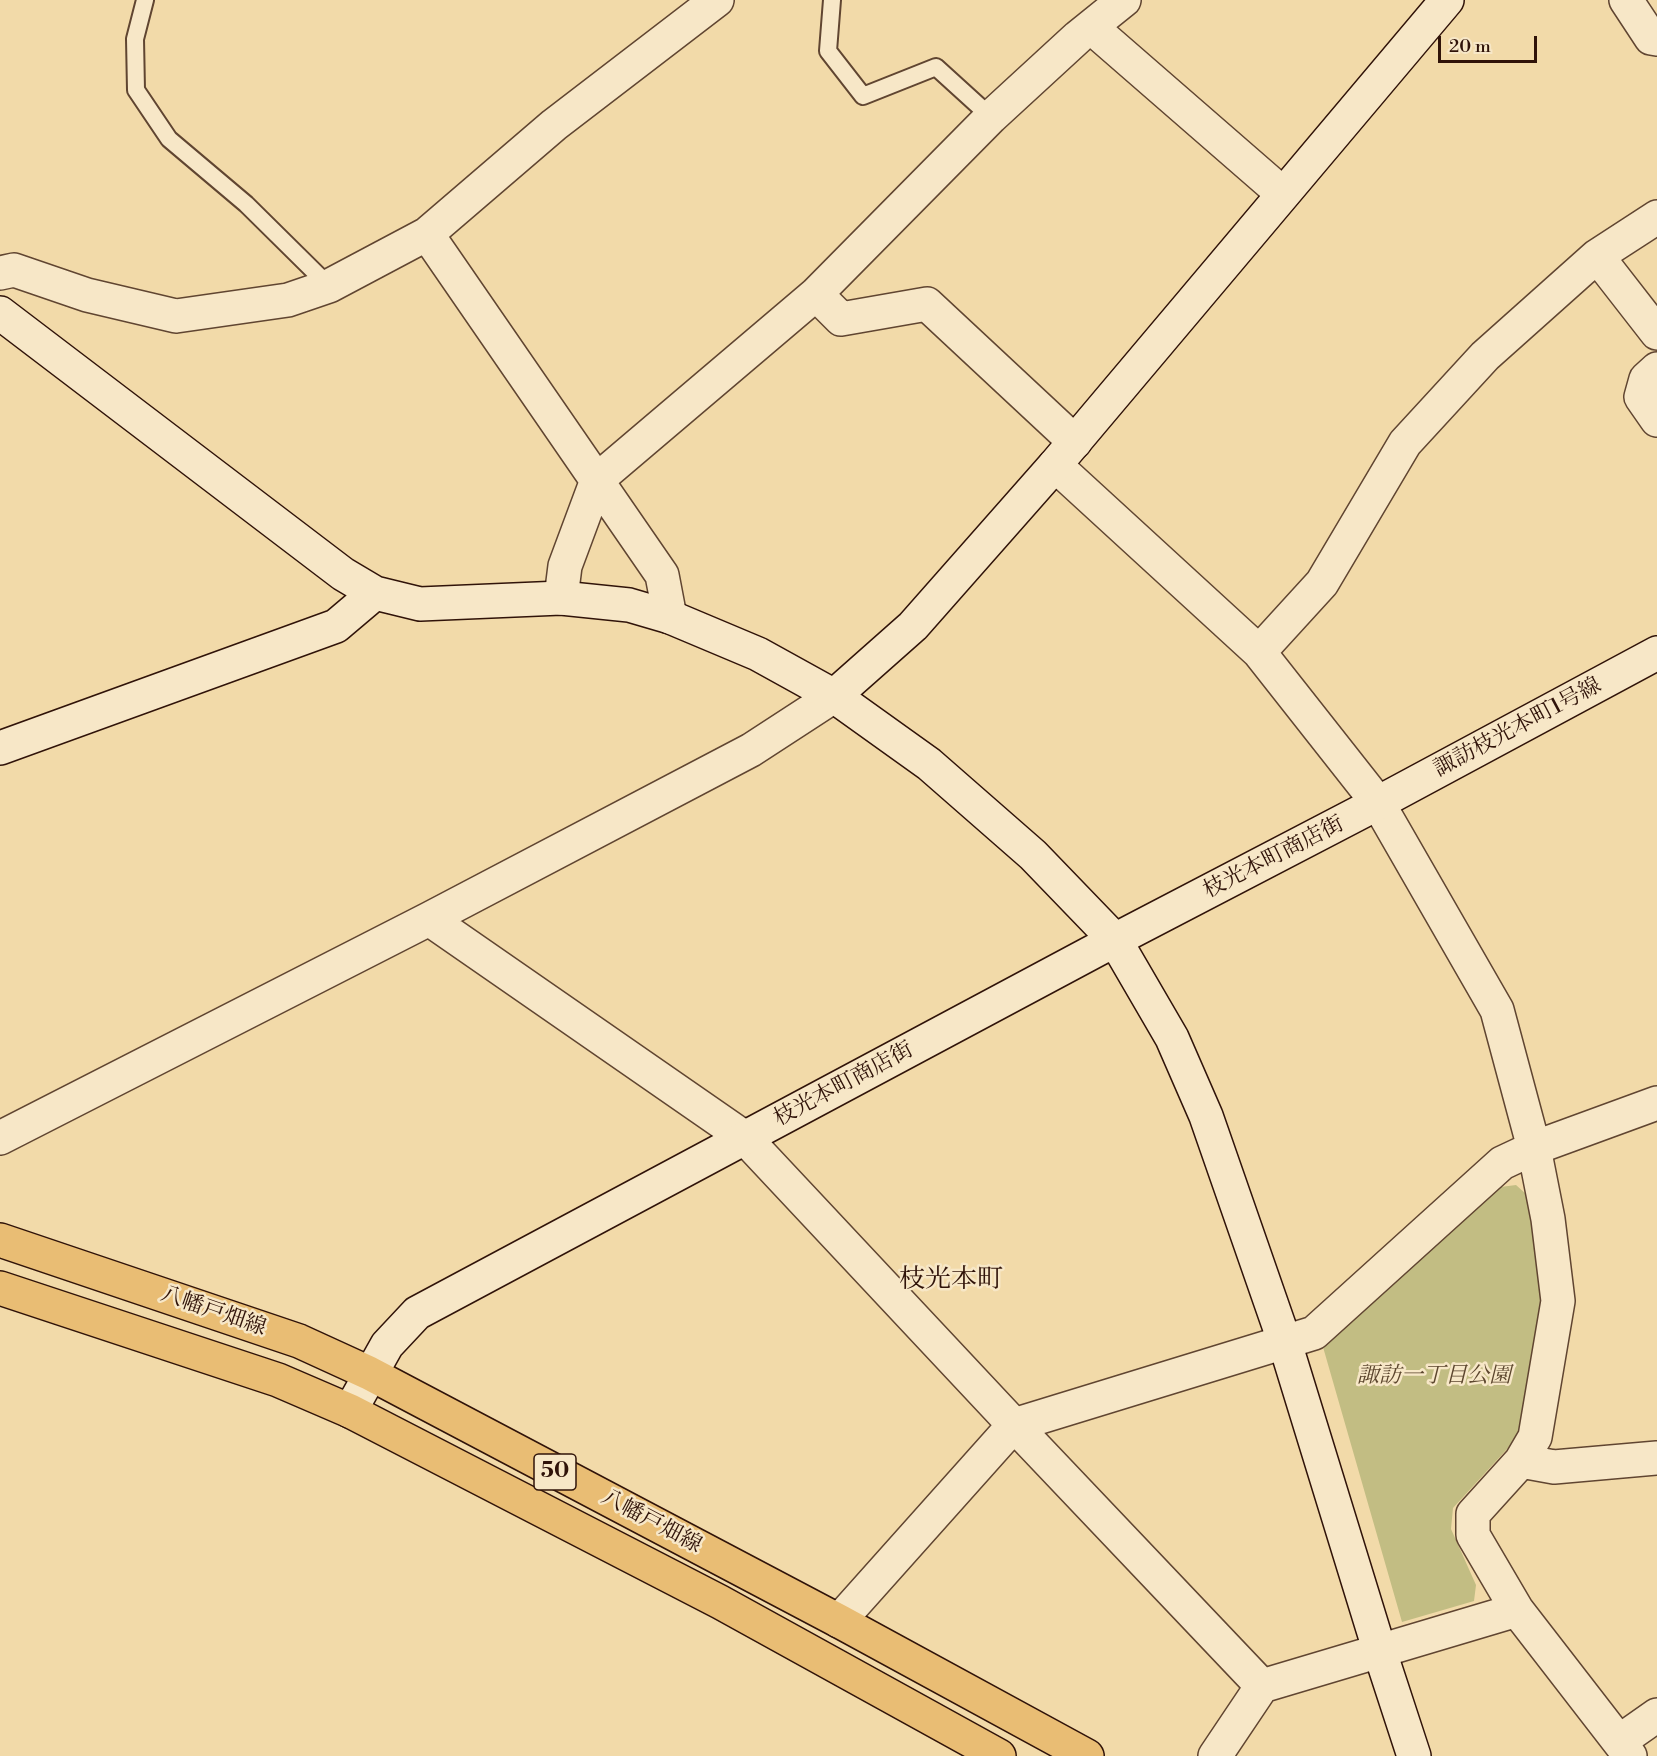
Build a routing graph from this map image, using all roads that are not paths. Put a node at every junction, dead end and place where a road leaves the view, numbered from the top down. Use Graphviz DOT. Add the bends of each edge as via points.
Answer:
graph roads {
  1 [pos="145,0"];
  2 [pos="717,0"];
  3 [pos="832,0"];
  4 [pos="1124,0"];
  5 [pos="1448,0"];
  6 [pos="1626,0"];
  7 [pos="1091,27"];
  8 [pos="1657,39"];
  9 [pos="991,117"];
  10 [pos="1283,194"];
  11 [pos="1657,217"];
  12 [pos="427,234"];
  13 [pos="1597,256"];
  14 [pos="0,273"];
  15 [pos="329,286"];
  16 [pos="816,294"];
  17 [pos="0,313"];
  18 [pos="1657,333"];
  19 [pos="1657,369"];
  20 [pos="1657,420"];
  21 [pos="1065,453"];
  22 [pos="597,480"];
  23 [pos="375,593"];
  24 [pos="561,598"];
  25 [pos="670,617"];
  26 [pos="1259,652"];
  27 [pos="1657,653"];
  28 [pos="834,696"];
  29 [pos="0,748"];
  30 [pos="1378,803"];
  31 [pos="429,919"];
  32 [pos="1115,940"];
  33 [pos="1657,1103"];
  34 [pos="0,1138"];
  35 [pos="745,1138"];
  36 [pos="1534,1148"];
  37 [pos="0,1240"];
  38 [pos="0,1288"];
  39 [pos="1285,1343"];
  40 [pos="369,1373"];
  41 [pos="350,1411"];
  42 [pos="1014,1425"];
  43 [pos="1657,1458"];
  44 [pos="1521,1461"];
  45 [pos="1517,1610"];
  46 [pos="839,1621"];
  47 [pos="1380,1652"];
  48 [pos="1262,1686"];
  49 [pos="1657,1714"];
  50 [pos="1625,1749"];
  51 [pos="999,1756"];
  52 [pos="1087,1756"];
  53 [pos="1215,1756"];
  54 [pos="1414,1756"];
  1 -- 15 [label="lane" via="135,39 136,90 170,139 246,204"];
  2 -- 12 [label="street" via="554,125"];
  3 -- 9 [label="lane" via="828,51 863,96 936,67"];
  4 -- 7 [label="street"];
  5 -- 10 [label="street"];
  6 -- 8 [label="street" via="1651,38"];
  7 -- 9 [label="street"];
  7 -- 10 [label="street"];
  9 -- 16 [label="street"];
  10 -- 21 [label="street"];
  11 -- 13 [label="street"];
  12 -- 15 [label="street"];
  12 -- 22 [label="street"];
  13 -- 18 [label="street"];
  13 -- 26 [label="street" via="1485,356 1406,443 1322,583"];
  14 -- 15 [label="street" via="14,270 87,295 176,316 288,300"];
  16 -- 21 [label="street" via="842,319 927,304"];
  16 -- 22 [label="street"];
  17 -- 23 [label="street" via="343,574"];
  19 -- 20 [label="street" via="1646,379 1641,397"];
  21 -- 26 [label="street"];
  21 -- 28 [label="street" via="913,626"];
  22 -- 24 [label="street" via="565,566"];
  22 -- 25 [label="street" via="662,575"];
  23 -- 24 [label="street" via="420,604"];
  23 -- 29 [label="street" via="336,626"];
  24 -- 25 [label="street" via="629,605"];
  25 -- 28 [label="street" via="758,654"];
  26 -- 30 [label="street"];
  27 -- 30 [label="street, 諏訪枝光本町1号線"];
  28 -- 31 [label="street" via="751,750"];
  28 -- 32 [label="street" via="929,764 1033,855"];
  30 -- 32 [label="street, 枝光本町商店街"];
  30 -- 36 [label="street" via="1497,1010"];
  31 -- 34 [label="street"];
  31 -- 35 [label="street"];
  32 -- 35 [label="street, 枝光本町商店街"];
  32 -- 39 [label="street" via="1172,1038 1206,1116"];
  33 -- 36 [label="street"];
  35 -- 40 [label="street, 枝光本町商店街" via="417,1313 387,1345"];
  35 -- 42 [label="street"];
  36 -- 39 [label="street" via="1503,1163 1314,1333"];
  36 -- 44 [label="street" via="1558,1300 1535,1437"];
  37 -- 40 [label="main road, 八幡戸畑線 / 50" via="298,1341"];
  38 -- 41 [label="main road, 八幡戸畑線 / 50" via="278,1380"];
  39 -- 42 [label="street"];
  39 -- 47 [label="street"];
  40 -- 41 [label="street, 枝光本町商店街"];
  40 -- 46 [label="main road, 八幡戸畑線 / 50"];
  41 -- 51 [label="main road, 八幡戸畑線 / 50" via="720,1602"];
  42 -- 46 [label="street"];
  42 -- 48 [label="street"];
  43 -- 44 [label="street" via="1554,1467"];
  44 -- 45 [label="street" via="1473,1515 1473,1535"];
  45 -- 47 [label="street"];
  45 -- 50 [label="street"];
  46 -- 52 [label="main road, 八幡戸畑線 / 50"];
  47 -- 48 [label="street"];
  47 -- 54 [label="street"];
  48 -- 53 [label="street"];
  49 -- 50 [label="street"];
}
